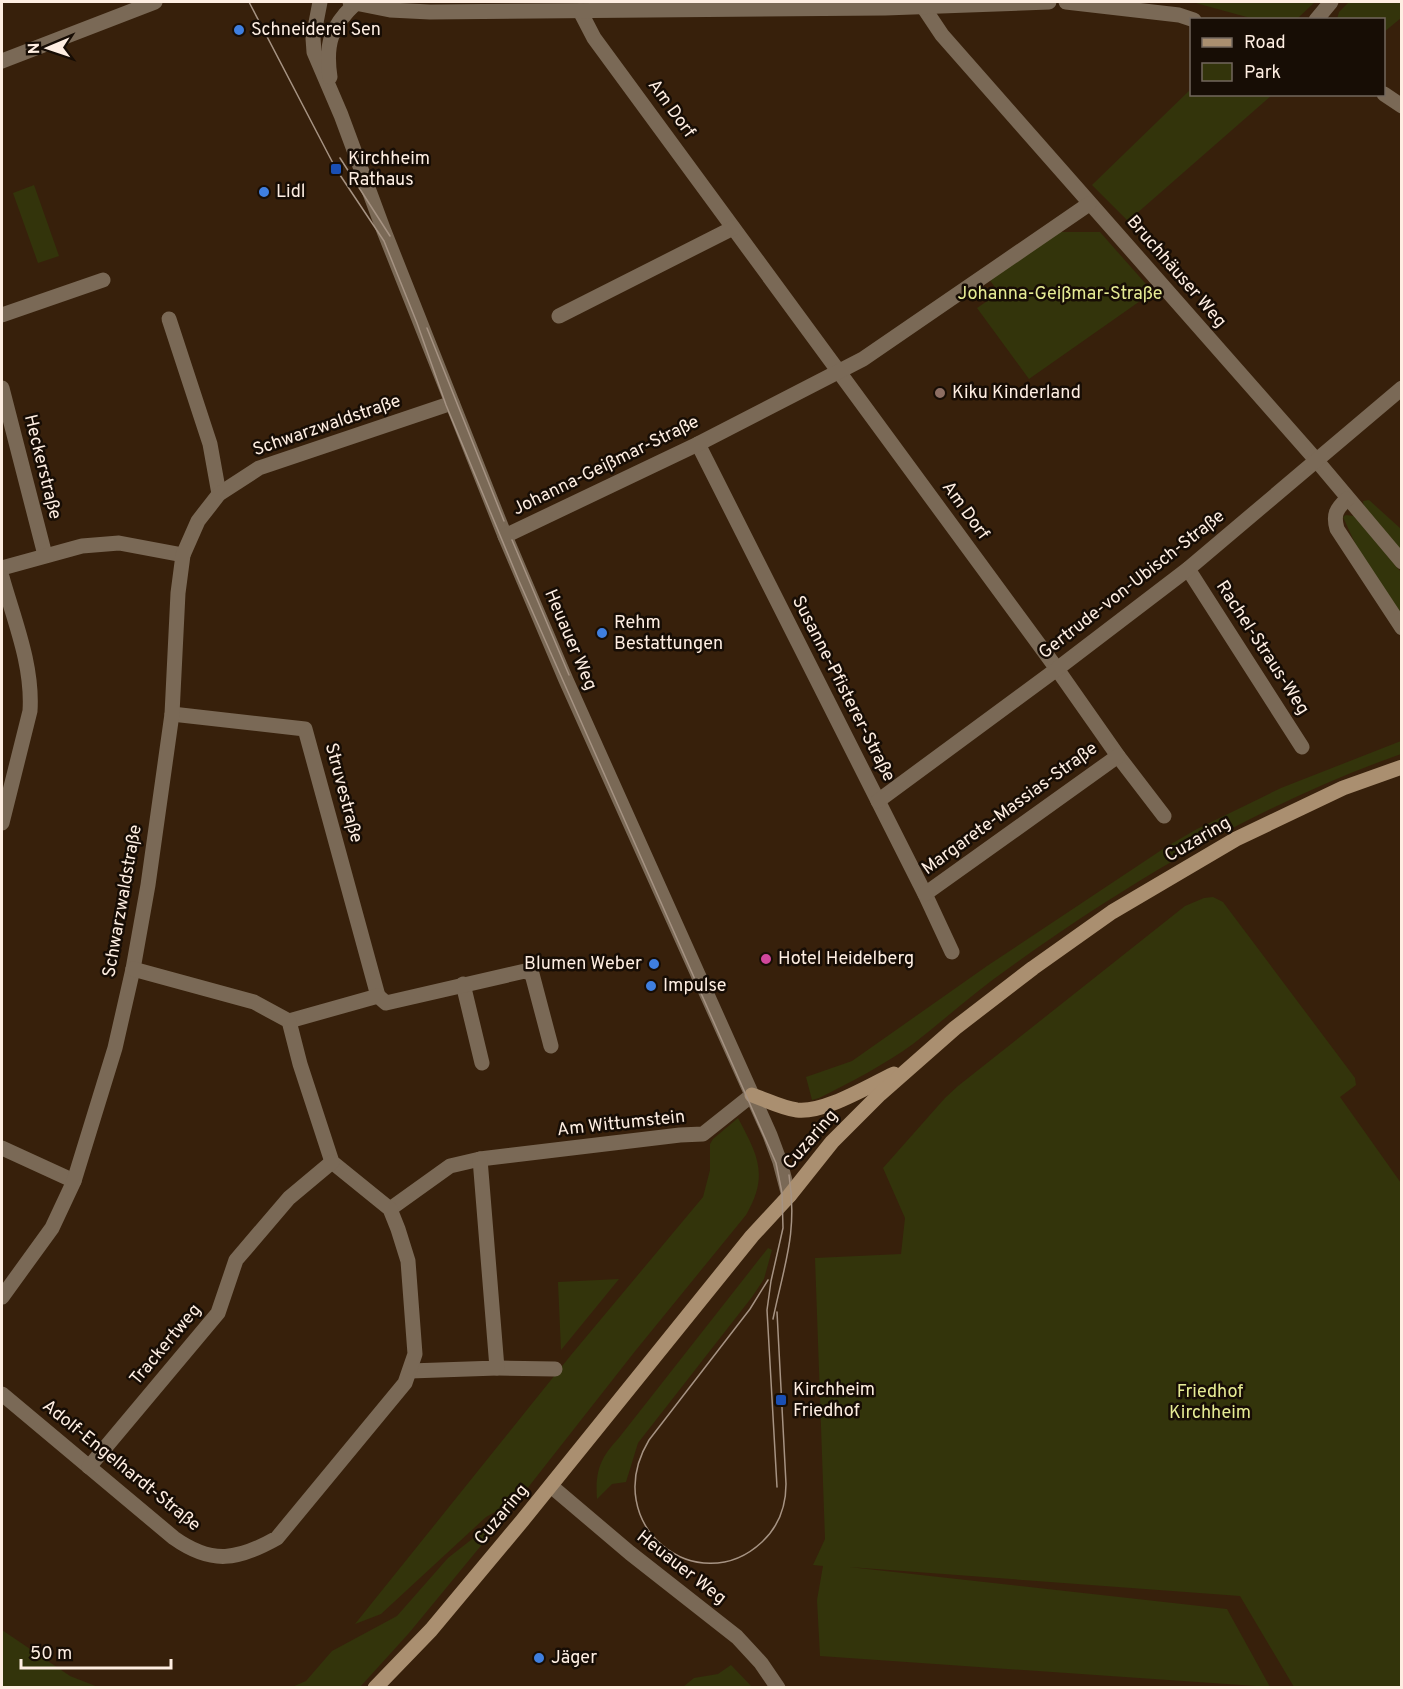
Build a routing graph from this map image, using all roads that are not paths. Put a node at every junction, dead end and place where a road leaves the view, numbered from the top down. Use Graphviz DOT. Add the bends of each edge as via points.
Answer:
graph roads {
  1 [pos="155,2"];
  2 [pos="320,2"];
  3 [pos="353,2"];
  4 [pos="1049,2"];
  5 [pos="1066,2"];
  6 [pos="1330,2"];
  7 [pos="921,4"];
  8 [pos="580,11"];
  9 [pos="1318,18"];
  10 [pos="1190,19"];
  11 [pos="2,61"];
  12 [pos="332,92"];
  13 [pos="1385,95"];
  14 [pos="1401,106"];
  15 [pos="1089,204"];
  16 [pos="734,228"];
  17 [pos="103,280"];
  18 [pos="2,315"];
  19 [pos="559,316"];
  20 [pos="169,319"];
  21 [pos="838,372"];
  22 [pos="2,388"];
  23 [pos="1401,388"];
  24 [pos="452,403"];
  25 [pos="698,444"];
  26 [pos="1317,461"];
  27 [pos="219,494"];
  28 [pos="1347,499"];
  29 [pos="506,536"];
  30 [pos="45,555"];
  31 [pos="183,555"];
  32 [pos="1401,562"];
  33 [pos="2,568"];
  34 [pos="1188,569"];
  35 [pos="2,577"];
  36 [pos="1401,628"];
  37 [pos="1057,669"];
  38 [pos="172,714"];
  39 [pos="1302,747"];
  40 [pos="1118,756"];
  41 [pos="1401,766"];
  42 [pos="878,801"];
  43 [pos="1164,816"];
  44 [pos="2,823"];
  45 [pos="925,894"];
  46 [pos="952,952"];
  47 [pos="132,969"];
  48 [pos="463,984"];
  49 [pos="378,996"];
  50 [pos="289,1021"];
  51 [pos="550,1046"];
  52 [pos="482,1063"];
  53 [pos="907,1068"];
  54 [pos="752,1095"];
  55 [pos="2,1148"];
  56 [pos="480,1159"];
  57 [pos="332,1162"];
  58 [pos="74,1181"];
  59 [pos="789,1196"];
  60 [pos="390,1209"];
  61 [pos="2,1298"];
  62 [pos="497,1368"];
  63 [pos="555,1369"];
  64 [pos="410,1371"];
  65 [pos="2,1394"];
  66 [pos="89,1467"];
  67 [pos="551,1486"];
  68 [pos="375,1688"];
  69 [pos="778,1688"];
  1 -- 11 [label="street"];
  2 -- 12 [label="street, Heuauer Weg" via="314,52"];
  3 -- 8 [label="street" via="390,10 430,12"];
  3 -- 12 [label="street, Heuauer Weg" via="330,39 327,58"];
  4 -- 7 [label="street"];
  5 -- 10 [label="street"];
  6 -- 9 [label="street"];
  7 -- 8 [label="street"];
  7 -- 15 [label="street, Bruchhäuser Weg" via="942,35"];
  8 -- 16 [label="street, Am Dorf" via="594,38"];
  12 -- 24 [label="street, Heuauer Weg"];
  13 -- 14 [label="street"];
  15 -- 21 [label="street, Johanna-Geißmar-Straße" via="863,359"];
  15 -- 26 [label="street, Bruchhäuser Weg"];
  16 -- 19 [label="street"];
  16 -- 21 [label="street, Am Dorf"];
  17 -- 18 [label="street"];
  20 -- 27 [label="street" via="210,444"];
  21 -- 25 [label="street, Johanna-Geißmar-Straße"];
  21 -- 37 [label="street, Am Dorf"];
  22 -- 30 [label="street, Heckerstraße"];
  23 -- 26 [label="street, Gertrude-von-Ubisch-Straße"];
  24 -- 27 [label="street, Schwarzwaldstraße" via="259,468"];
  24 -- 29 [label="street, Heuauer Weg"];
  25 -- 29 [label="street, Johanna-Geißmar-Straße"];
  25 -- 42 [label="street, Susanne-Pfisterer-Straße"];
  26 -- 28 [label="street, Bruchhäuser Weg"];
  26 -- 34 [label="street, Gertrude-von-Ubisch-Straße"];
  27 -- 31 [label="street, Schwarzwaldstraße" via="198,521"];
  28 -- 32 [label="street, Bruchhäuser Weg"];
  28 -- 36 [label="street" via="1337,508 1337,530"];
  29 -- 54 [label="street, Heuauer Weg" via="566,680"];
  30 -- 31 [label="street" via="119,543"];
  30 -- 33 [label="street"];
  31 -- 38 [label="street, Schwarzwaldstraße"];
  34 -- 37 [label="street, Gertrude-von-Ubisch-Straße"];
  34 -- 39 [label="street, Rachel-Straus-Weg"];
  35 -- 44 [label="street" via="31,693"];
  37 -- 40 [label="street, Am Dorf"];
  37 -- 42 [label="street, Gertrude-von-Ubisch-Straße"];
  38 -- 47 [label="street, Schwarzwaldstraße"];
  38 -- 49 [label="street, Struvestraße" via="305,729"];
  40 -- 43 [label="street, Am Dorf"];
  40 -- 45 [label="street, Margarete-Massias-Straße"];
  41 -- 53 [label="main road, Cuzaring" via="1343,788 1236,839 1112,912 1033,968"];
  42 -- 45 [label="street, Susanne-Pfisterer-Straße"];
  45 -- 46 [label="street, Susanne-Pfisterer-Straße"];
  47 -- 50 [label="street" via="254,1002"];
  47 -- 58 [label="street, Schwarzwaldstraße" via="115,1048"];
  48 -- 49 [label="street" via="386,1003"];
  48 -- 51 [label="street" via="525,970 532,974"];
  48 -- 52 [label="street"];
  49 -- 50 [label="street"];
  50 -- 57 [label="street"];
  53 -- 54 [label="main road" via="810,1110 786,1107"];
  53 -- 59 [label="main road, Cuzaring" via="832,1142"];
  54 -- 56 [label="street, Am Wittumstein" via="703,1134"];
  54 -- 59 [label="street, Heuauer Weg" via="777,1153"];
  55 -- 58 [label="street"];
  56 -- 60 [label="street, Am Wittumstein" via="450,1166"];
  56 -- 62 [label="street"];
  57 -- 60 [label="street"];
  57 -- 66 [label="street, Trackertweg" via="289,1198 236,1260 218,1313"];
  58 -- 61 [label="street, Schwarzwaldstraße" via="52,1228"];
  59 -- 67 [label="main road, Cuzaring" via="752,1236"];
  60 -- 64 [label="street, Adolf-Engelhardt-Straße" via="408,1261 415,1354"];
  62 -- 63 [label="street"];
  62 -- 64 [label="street"];
  64 -- 66 [label="street, Adolf-Engelhardt-Straße" via="405,1383 277,1538 253,1551 219,1558 187,1547"];
  65 -- 66 [label="street, Adolf-Engelhardt-Straße"];
  67 -- 68 [label="main road, Cuzaring" via="431,1630"];
  67 -- 69 [label="street, Heuauer Weg" via="737,1637"];
}
